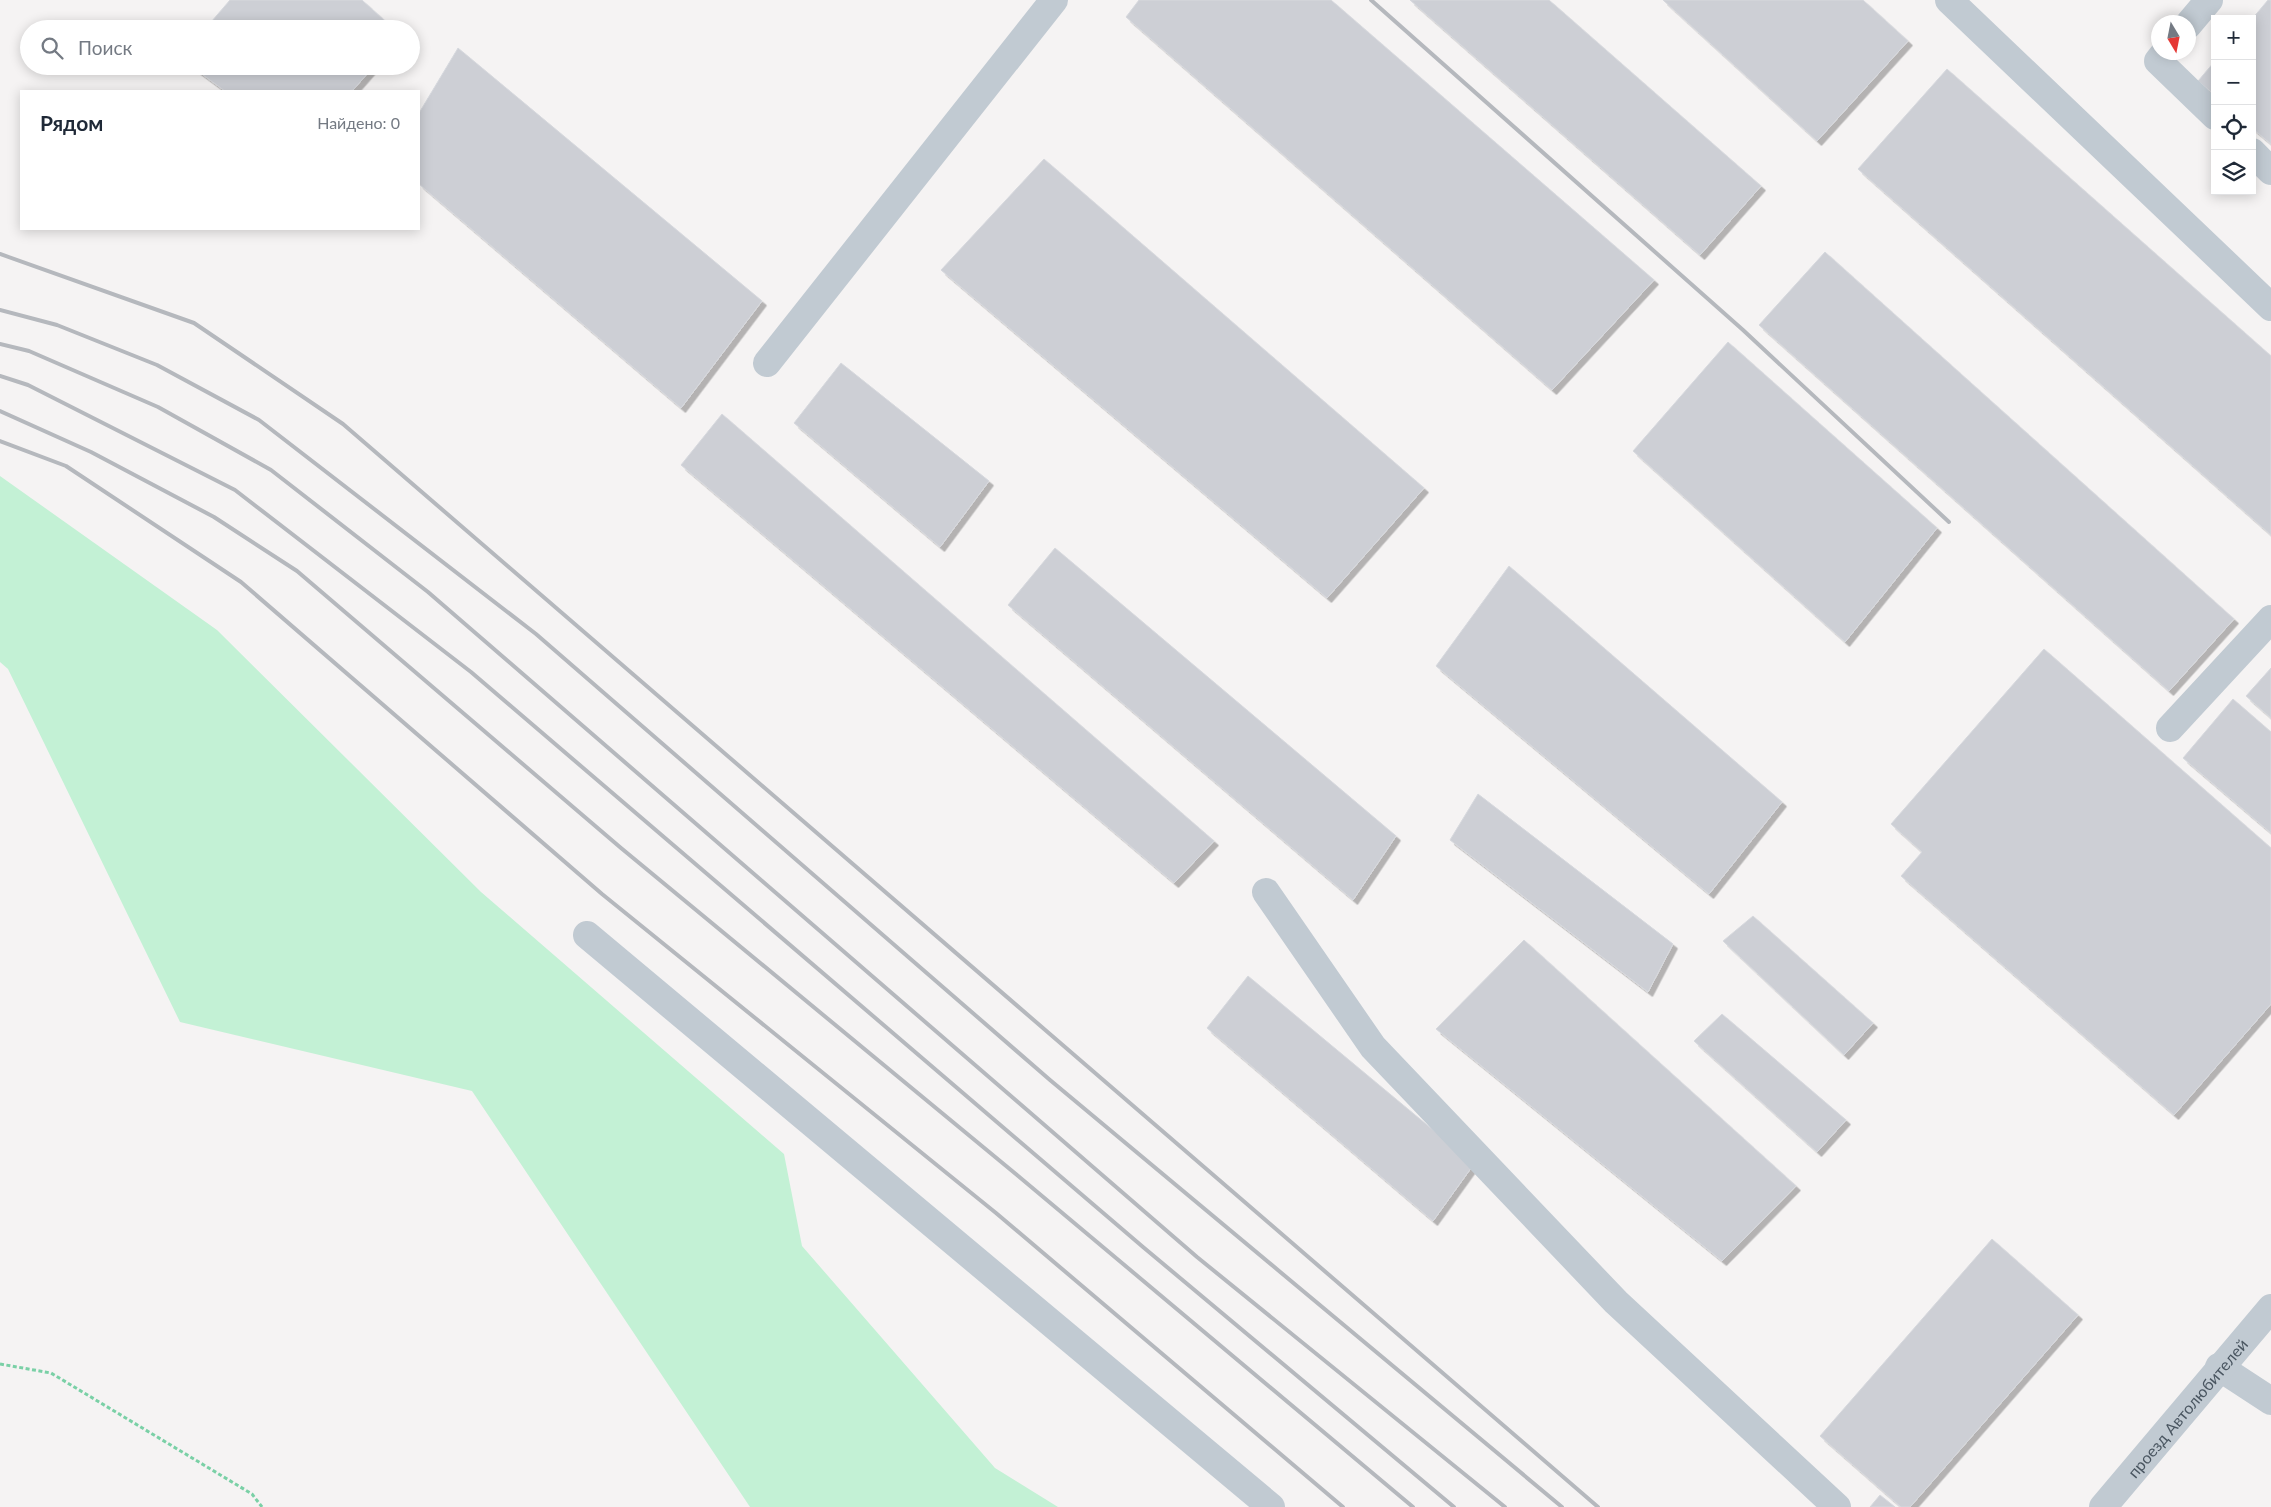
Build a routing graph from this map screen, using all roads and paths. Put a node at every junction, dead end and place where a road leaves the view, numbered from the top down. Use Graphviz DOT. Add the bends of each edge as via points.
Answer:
graph roads {
  1 [pos="1054,0"];
  2 [pos="1949,0"];
  3 [pos="2209,0"];
  4 [pos="2196,15"];
  5 [pos="2159,60"];
  6 [pos="2211,112"];
  7 [pos="2256,156"];
  8 [pos="2271,171"];
  9 [pos="2271,307"];
  10 [pos="766,363"];
  11 [pos="2271,619"];
  12 [pos="2170,728"];
  13 [pos="1266,892"];
  14 [pos="587,935"];
  15 [pos="2271,1308"];
  16 [pos="0,1364"];
  17 [pos="2219,1367"];
  18 [pos="2271,1400"];
  19 [pos="262,1507"];
  20 [pos="1271,1507"];
  21 [pos="1837,1507"];
  22 [pos="2103,1507"];
  1 -- 10 [label="street"];
  2 -- 9 [label="street"];
  3 -- 4 [label="street"];
  5 -- 6 [label="street"];
  7 -- 8 [label="street"];
  11 -- 12 [label="street"];
  13 -- 21 [label="street" via="1373,1047 1616,1302"];
  14 -- 20 [label="street"];
  15 -- 17 [label="street, проезд Автолюбителей"];
  16 -- 19 [label="path" via="51,1373 252,1494"];
  17 -- 18 [label="street"];
  17 -- 22 [label="street, проезд Автолюбителей"];
}
